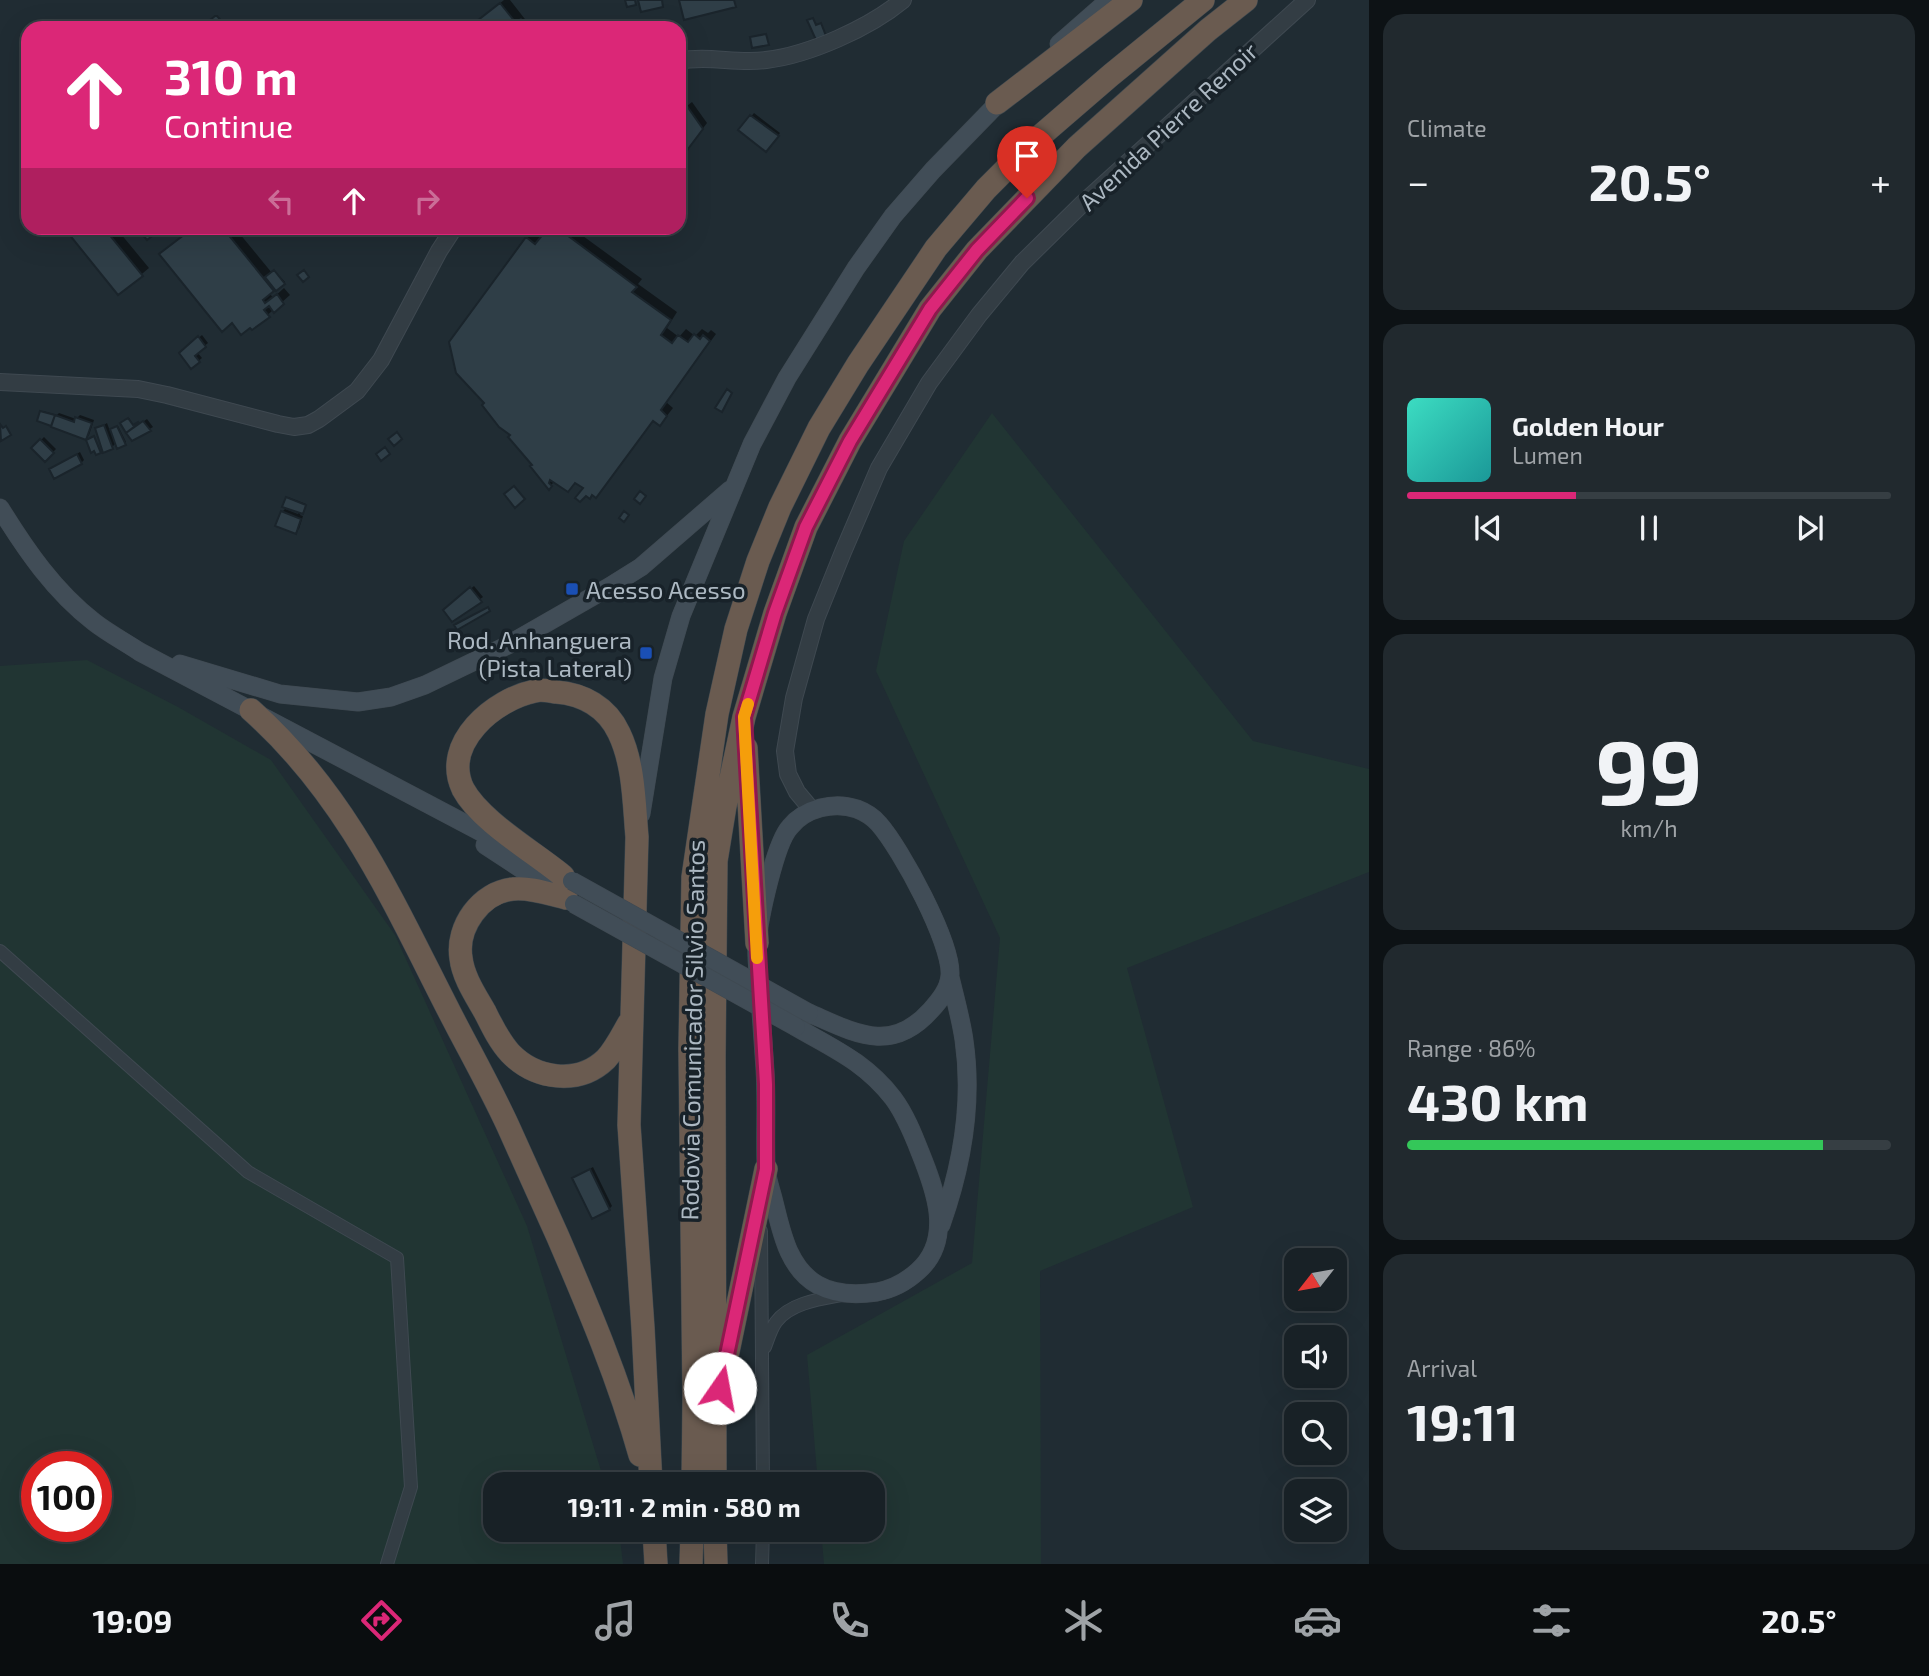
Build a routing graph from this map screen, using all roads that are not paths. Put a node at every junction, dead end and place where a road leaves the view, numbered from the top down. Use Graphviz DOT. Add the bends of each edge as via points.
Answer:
graph roads {
  1 [pos="903,0"];
  2 [pos="1109,0"];
  3 [pos="1131,0"];
  4 [pos="1203,0"];
  5 [pos="1246,0"];
  6 [pos="1307,0"];
  7 [pos="686,61"];
  8 [pos="997,103"];
  9 [pos="449,235"];
  10 [pos="0,382"];
  11 [pos="734,486"];
  12 [pos="0,508"];
  13 [pos="140,652"];
  14 [pos="251,710"];
  15 [pos="744,717"];
  16 [pos="812,810"];
  17 [pos="637,837"];
  18 [pos="569,890"];
  19 [pos="757,943"];
  20 [pos="0,951"];
  21 [pos="950,977"];
  22 [pos="631,1020"];
  23 [pos="766,1169"];
  24 [pos="759,1199"];
  25 [pos="939,1230"];
  26 [pos="846,1294"];
  27 [pos="763,1353"];
  28 [pos="715,1414"];
  29 [pos="646,1472"];
  30 [pos="649,1472"];
  31 [pos="693,1472"];
  32 [pos="715,1472"];
  33 [pos="762,1472"];
  34 [pos="655,1542"];
  35 [pos="692,1542"];
  36 [pos="716,1542"];
  37 [pos="762,1542"];
  38 [pos="387,1564"];
  39 [pos="656,1564"];
  40 [pos="691,1564"];
  41 [pos="716,1564"];
  42 [pos="762,1564"];
  1 -- 7 [label="street" via="885,15 794,54 764,61"];
  2 -- 8 [label="main road"];
  3 -- 8 [label="highway"];
  4 -- 31 [label="highway, Rodovia Comunicador Silvio Santos" via="1031,145 936,248 819,428 758,561 736,629 717,714 693,877"];
  5 -- 15 [label="highway, Rodovia Comunicador Silvio Santos" via="1077,146 977,250 930,309 850,441 806,527"];
  6 -- 16 [label="street, Avenida Pierre Renoir" via="1022,263 929,383 879,468 816,619 794,698 785,751 788,774"];
  8 -- 11 [label="main road" via="893,216 856,268 788,378"];
  9 -- 10 [label="street" via="381,360 357,391 308,425 278,424 138,389"];
  11 -- 13 [label="main road" via="641,567 609,587 508,645 391,697 358,702 280,694"];
  11 -- 17 [label="main road" via="681,616 663,678"];
  12 -- 13 [label="main road" via="63,595"];
  13 -- 14 [label="main road"];
  14 -- 18 [label="main road" via="397,788"];
  14 -- 29 [label="highway" via="296,754 338,808 396,905 508,1124 588,1306"];
  15 -- 19 [label="highway"];
  15 -- 28 [label="highway, Rodovia Comunicador Silvio Santos" via="716,861"];
  16 -- 19 [label="main road" via="787,829"];
  16 -- 21 [label="main road" via="835,805 858,809 877,821 933,916"];
  17 -- 18 [label="highway" via="628,757 613,720 601,708 582,696 537,690 489,712 473,727 461,751 462,786 492,822"];
  17 -- 22 [label="highway"];
  18 -- 21 [label="main road, bridge" via="858,1034 881,1037 901,1033 922,1021 942,998"];
  18 -- 22 [label="highway" via="511,889 484,901 467,923 461,945 470,985 500,1041 525,1065 544,1074 562,1077 593,1069 605,1060"];
  18 -- 25 [label="main road, bridge" via="854,1060 876,1079 895,1101 928,1171"];
  19 -- 23 [label="main road"];
  20 -- 38 [label="street" via="248,1172 397,1258 411,1487"];
  21 -- 25 [label="main road" via="964,1040 967,1105 960,1158"];
  22 -- 30 [label="highway" via="629,1125"];
  23 -- 24 [label="highway"];
  23 -- 26 [label="main road" via="785,1245 801,1270 816,1284"];
  24 -- 27 [label="street"];
  24 -- 28 [label="highway"];
  25 -- 26 [label="main road" via="925,1265 909,1279 889,1289"];
  26 -- 27 [label="street" via="783,1314"];
  27 -- 33 [label="street"];
  28 -- 32 [label="highway, Rodovia Comunicador Silvio Santos"];
  34 -- 39 [label="highway"];
  35 -- 40 [label="highway"];
  36 -- 41 [label="highway"];
  37 -- 42 [label="street"];
}
